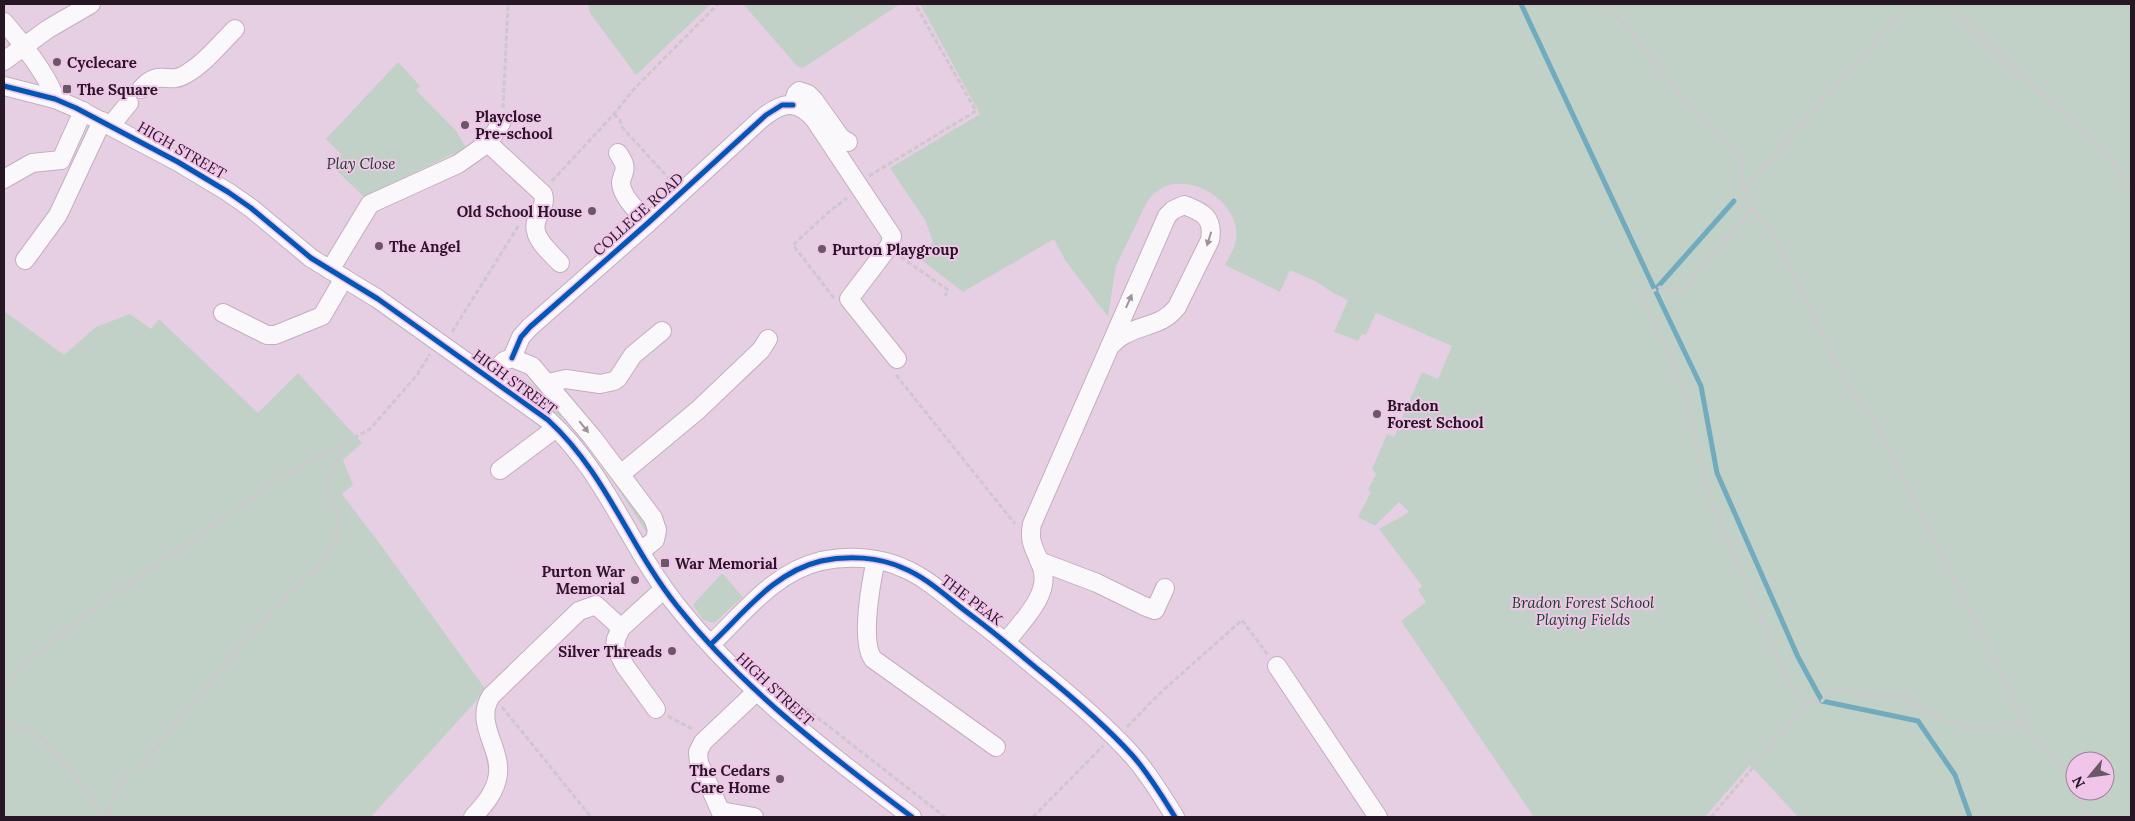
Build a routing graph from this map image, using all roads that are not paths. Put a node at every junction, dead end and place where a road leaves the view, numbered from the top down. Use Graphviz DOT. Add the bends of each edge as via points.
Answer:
graph roads {
  1 [pos="91,4"];
  2 [pos="4,22"];
  3 [pos="235,29"];
  4 [pos="24,46"];
  5 [pos="4,61"];
  6 [pos="4,86"];
  7 [pos="141,89"];
  8 [pos="55,99"];
  9 [pos="129,103"];
  10 [pos="793,105"];
  11 [pos="82,111"];
  12 [pos="106,123"];
  13 [pos="501,123"];
  14 [pos="848,142"];
  15 [pos="488,143"];
  16 [pos="618,153"];
  17 [pos="4,179"];
  18 [pos="648,223"];
  19 [pos="25,260"];
  20 [pos="560,263"];
  21 [pos="337,274"];
  22 [pos="223,313"];
  23 [pos="662,331"];
  24 [pos="768,339"];
  25 [pos="1110,346"];
  26 [pos="512,358"];
  27 [pos="897,359"];
  28 [pos="490,378"];
  29 [pos="548,382"];
  30 [pos="556,428"];
  31 [pos="500,470"];
  32 [pos="621,474"];
  33 [pos="641,551"];
  34 [pos="876,560"];
  35 [pos="1039,561"];
  36 [pos="1165,588"];
  37 [pos="664,589"];
  38 [pos="621,628"];
  39 [pos="1006,642"];
  40 [pos="711,644"];
  41 [pos="1277,666"];
  42 [pos="756,692"];
  43 [pos="656,709"];
  44 [pos="996,747"];
  45 [pos="722,814"];
  46 [pos="473,817"];
  47 [pos="754,817"];
  48 [pos="912,817"];
  49 [pos="1176,817"];
  50 [pos="1378,817"];
  1 -- 4 [label="street"];
  2 -- 4 [label="street"];
  3 -- 7 [label="street" via="187,74 173,79 155,77"];
  4 -- 5 [label="street"];
  4 -- 8 [label="street" via="54,91"];
  6 -- 8 [label="street, HIGH STREET"];
  8 -- 11 [label="street, HIGH STREET"];
  9 -- 12 [label="street"];
  10 -- 14 [label="street, COLLEGE ROAD" via="799,91 808,94 841,138"];
  10 -- 18 [label="street, COLLEGE ROAD" via="782,105 766,115"];
  10 -- 27 [label="street" via="810,114 890,231 892,241 849,299"];
  11 -- 12 [label="street, HIGH STREET"];
  11 -- 17 [label="street" via="61,160 32,163"];
  12 -- 19 [label="street" via="58,215"];
  12 -- 21 [label="street, HIGH STREET" via="208,178 251,208 311,258"];
  13 -- 15 [label="street"];
  15 -- 20 [label="street" via="541,190 545,199 536,231"];
  15 -- 21 [label="street" via="458,164 370,204"];
  16 -- 18 [label="street" via="626,169 621,184 623,190"];
  18 -- 26 [label="street, COLLEGE ROAD" via="530,327 521,337"];
  21 -- 22 [label="street" via="322,316 274,335"];
  21 -- 28 [label="street, HIGH STREET" via="378,298"];
  23 -- 29 [label="street" via="633,355 614,381 600,384 566,379"];
  24 -- 32 [label="street" via="761,350 698,410"];
  25 -- 25 [label="street, one-way" via="1167,216 1184,205 1198,210 1208,219 1212,229 1210,240 1177,307 1170,316 1125,334"];
  25 -- 35 [label="street" via="1032,524 1030,535"];
  26 -- 28 [label="street, COLLEGE ROAD" via="504,361"];
  26 -- 29 [label="street" via="532,366"];
  28 -- 30 [label="street, HIGH STREET"];
  29 -- 32 [label="street, one-way"];
  30 -- 31 [label="street"];
  30 -- 33 [label="street, HIGH STREET" via="609,495"];
  32 -- 33 [label="street" via="653,518 657,530 656,540"];
  33 -- 37 [label="street, HIGH STREET"];
  34 -- 39 [label="street, THE PEAK" via="914,573"];
  34 -- 40 [label="street, THE PEAK" via="843,558 820,561 786,576 769,587"];
  34 -- 44 [label="street" via="866,631 873,659"];
  35 -- 36 [label="street" via="1156,610"];
  35 -- 39 [label="street" via="1043,569 1040,597"];
  37 -- 38 [label="street"];
  37 -- 40 [label="street, HIGH STREET"];
  38 -- 43 [label="street" via="615,647 618,656"];
  38 -- 46 [label="street" via="596,605 579,611 492,694 484,715 498,775 490,796"];
  39 -- 49 [label="street, THE PEAK" via="1080,702 1116,738"];
  40 -- 42 [label="street, HIGH STREET"];
  41 -- 50 [label="street"];
  42 -- 45 [label="street" via="707,737 698,752 699,763"];
  42 -- 48 [label="street, HIGH STREET"];
  45 -- 47 [label="street"];
}
